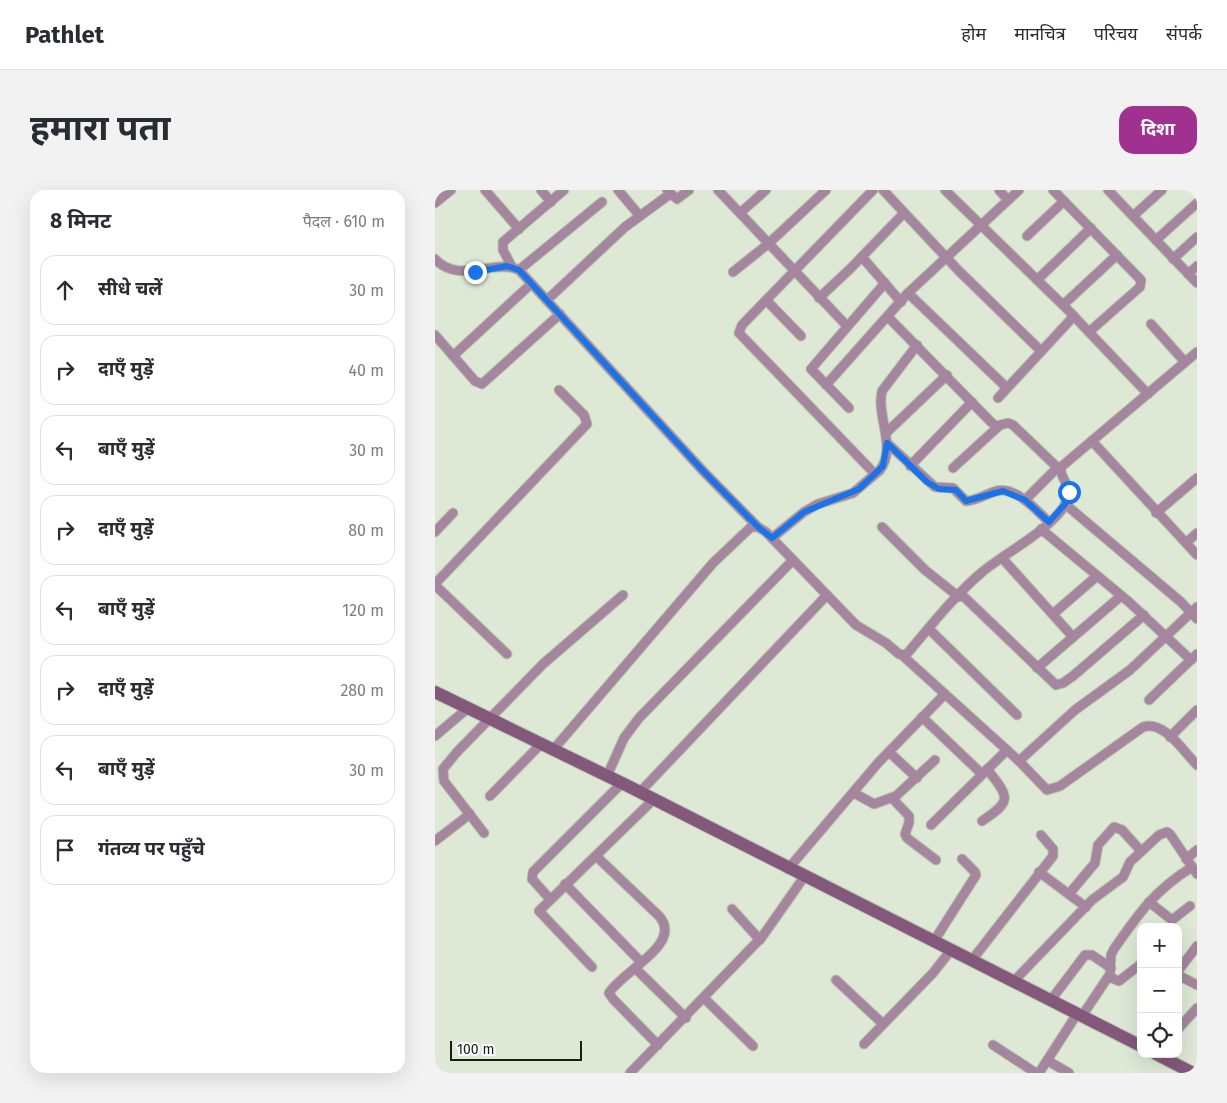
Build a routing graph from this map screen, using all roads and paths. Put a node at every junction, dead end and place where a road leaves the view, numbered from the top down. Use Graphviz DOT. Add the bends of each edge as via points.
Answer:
graph roads {
  1 [pos="451,190"];
  2 [pos="485,190"];
  3 [pos="541,190"];
  4 [pos="564,190"];
  5 [pos="618,190"];
  6 [pos="689,190"];
  7 [pos="718,190"];
  8 [pos="766,190"];
  9 [pos="826,190"];
  10 [pos="873,190"];
  11 [pos="883,190"];
  12 [pos="945,190"];
  13 [pos="999,190"];
  14 [pos="1019,190"];
  15 [pos="1053,190"];
  16 [pos="1108,190"];
  17 [pos="1162,190"];
  18 [pos="668,192"];
  19 [pos="1008,200"];
  20 [pos="1064,201"];
  21 [pos="551,202"];
  22 [pos="602,202"];
  23 [pos="435,203"];
  24 [pos="1197,203"];
  25 [pos="904,213"];
  26 [pos="740,214"];
  27 [pos="640,216"];
  28 [pos="1133,216"];
  29 [pos="980,226"];
  30 [pos="1091,228"];
  31 [pos="519,229"];
  32 [pos="1027,236"];
  33 [pos="1197,237"];
  34 [pos="1156,240"];
  35 [pos="768,244"];
  36 [pos="1117,255"];
  37 [pos="862,257"];
  38 [pos="946,258"];
  39 [pos="1173,258"];
  40 [pos="435,259"];
  41 [pos="1197,266"];
  42 [pos="516,269"];
  43 [pos="795,271"];
  44 [pos="733,272"];
  45 [pos="1188,274"];
  46 [pos="1037,280"];
  47 [pos="885,283"];
  48 [pos="1197,283"];
  49 [pos="531,284"];
  50 [pos="908,293"];
  51 [pos="819,298"];
  52 [pos="547,300"];
  53 [pos="766,300"];
  54 [pos="901,302"];
  55 [pos="1063,305"];
  56 [pos="560,314"];
  57 [pos="1074,316"];
  58 [pos="888,317"];
  59 [pos="1151,324"];
  60 [pos="847,326"];
  61 [pos="1089,332"];
  62 [pos="435,335"];
  63 [pos="801,336"];
  64 [pos="917,345"];
  65 [pos="1041,352"];
  66 [pos="1197,352"];
  67 [pos="453,356"];
  68 [pos="1185,362"];
  69 [pos="947,375"];
  70 [pos="825,385"];
  71 [pos="1007,388"];
  72 [pos="559,390"];
  73 [pos="1148,394"];
  74 [pos="997,398"];
  75 [pos="972,402"];
  76 [pos="849,408"];
  77 [pos="999,426"];
  78 [pos="886,438"];
  79 [pos="1092,441"];
  80 [pos="910,466"];
  81 [pos="953,468"];
  82 [pos="1059,469"];
  83 [pos="875,474"];
  84 [pos="1197,478"];
  85 [pos="1025,500"];
  86 [pos="1065,504"];
  87 [pos="453,513"];
  88 [pos="1156,513"];
  89 [pos="1049,522"];
  90 [pos="758,527"];
  91 [pos="881,527"];
  92 [pos="1041,529"];
  93 [pos="435,532"];
  94 [pos="1197,533"];
  95 [pos="772,538"];
  96 [pos="1186,543"];
  97 [pos="1197,555"];
  98 [pos="1002,558"];
  99 [pos="793,560"];
  100 [pos="1097,576"];
  101 [pos="435,584"];
  102 [pos="623,595"];
  103 [pos="827,595"];
  104 [pos="960,595"];
  105 [pos="1121,596"];
  106 [pos="1195,613"];
  107 [pos="1053,614"];
  108 [pos="1145,615"];
  109 [pos="929,629"];
  110 [pos="1168,636"];
  111 [pos="1073,637"];
  112 [pos="507,654"];
  113 [pos="903,656"];
  114 [pos="1194,657"];
  115 [pos="1037,668"];
  116 [pos="435,692"];
  117 [pos="945,694"];
  118 [pos="1149,700"];
  119 [pos="468,708"];
  120 [pos="1197,710"];
  121 [pos="1017,715"];
  122 [pos="922,718"];
  123 [pos="491,719"];
  124 [pos="435,736"];
  125 [pos="1170,737"];
  126 [pos="547,747"];
  127 [pos="1007,750"];
  128 [pos="889,752"];
  129 [pos="935,760"];
  130 [pos="1019,761"];
  131 [pos="1197,765"];
  132 [pos="985,771"];
  133 [pos="607,776"];
  134 [pos="917,778"];
  135 [pos="623,783"];
  136 [pos="640,792"];
  137 [pos="854,793"];
  138 [pos="491,796"];
  139 [pos="892,798"];
  140 [pos="653,799"];
  141 [pos="470,814"];
  142 [pos="981,821"];
  143 [pos="931,825"];
  144 [pos="484,833"];
  145 [pos="1041,835"];
  146 [pos="435,841"];
  147 [pos="1197,850"];
  148 [pos="1141,851"];
  149 [pos="595,856"];
  150 [pos="961,859"];
  151 [pos="1186,859"];
  152 [pos="936,860"];
  153 [pos="788,869"];
  154 [pos="1194,871"];
  155 [pos="1039,872"];
  156 [pos="804,877"];
  157 [pos="565,884"];
  158 [pos="1069,894"];
  159 [pos="550,898"];
  160 [pos="1149,902"];
  161 [pos="1190,906"];
  162 [pos="1086,907"];
  163 [pos="732,909"];
  164 [pos="760,940"];
  165 [pos="934,941"];
  166 [pos="1197,946"];
  167 [pos="951,950"];
  168 [pos="972,960"];
  169 [pos="638,965"];
  170 [pos="592,967"];
  171 [pos="1137,967"];
  172 [pos="1180,968"];
  173 [pos="1110,972"];
  174 [pos="1182,977"];
  175 [pos="836,980"];
  176 [pos="1014,981"];
  177 [pos="1197,985"];
  178 [pos="705,999"];
  179 [pos="1051,1000"];
  180 [pos="1197,1008"];
  181 [pos="1080,1015"];
  182 [pos="686,1018"];
  183 [pos="882,1023"];
  184 [pos="1182,1025"];
  185 [pos="864,1044"];
  186 [pos="1137,1044"];
  187 [pos="658,1045"];
  188 [pos="993,1045"];
  189 [pos="753,1046"];
  190 [pos="1165,1058"];
  191 [pos="1048,1061"];
  192 [pos="630,1073"];
  193 [pos="1037,1073"];
  194 [pos="1069,1073"];
  195 [pos="1193,1073"];
  1 -- 23 [label="street"];
  2 -- 31 [label="street"];
  3 -- 21 [label="street"];
  4 -- 21 [label="street"];
  5 -- 27 [label="street"];
  6 -- 18 [label="street" via="677,198"];
  7 -- 26 [label="street"];
  8 -- 26 [label="street"];
  9 -- 35 [label="street"];
  10 -- 43 [label="street"];
  11 -- 25 [label="street"];
  12 -- 29 [label="street"];
  13 -- 19 [label="street"];
  14 -- 19 [label="street"];
  15 -- 20 [label="street"];
  16 -- 28 [label="street"];
  17 -- 28 [label="street"];
  18 -- 27 [label="street"];
  19 -- 29 [label="street"];
  20 -- 30 [label="street"];
  20 -- 32 [label="street"];
  21 -- 31 [label="street"];
  22 -- 42 [label="street"];
  24 -- 34 [label="street"];
  25 -- 37 [label="street"];
  25 -- 38 [label="street"];
  26 -- 35 [label="street"];
  27 -- 52 [label="street"];
  28 -- 34 [label="street"];
  29 -- 38 [label="street"];
  29 -- 46 [label="street"];
  30 -- 36 [label="street"];
  30 -- 46 [label="street"];
  31 -- 42 [label="street" via="501,246"];
  33 -- 39 [label="street"];
  34 -- 39 [label="street"];
  35 -- 43 [label="street"];
  35 -- 44 [label="street"];
  36 -- 55 [label="street"];
  36 -- 61 [label="street" via="1141,280 1141,286"];
  37 -- 47 [label="street"];
  37 -- 51 [label="street"];
  38 -- 50 [label="street"];
  38 -- 65 [label="street"];
  39 -- 45 [label="street"];
  40 -- 42 [label="street" via="442,265 467,271 503,266"];
  41 -- 45 [label="street"];
  42 -- 49 [label="street"];
  43 -- 51 [label="street"];
  43 -- 53 [label="street"];
  45 -- 48 [label="street"];
  46 -- 55 [label="street"];
  47 -- 54 [label="street"];
  47 -- 60 [label="street"];
  49 -- 52 [label="street"];
  49 -- 67 [label="street"];
  50 -- 54 [label="street"];
  50 -- 71 [label="street"];
  51 -- 60 [label="street"];
  52 -- 56 [label="street"];
  53 -- 63 [label="street"];
  53 -- 83 [label="street" via="739,333"];
  54 -- 58 [label="street"];
  55 -- 57 [label="street"];
  56 -- 67 [label="street" via="481,384"];
  56 -- 90 [label="street"];
  57 -- 61 [label="street"];
  57 -- 65 [label="street"];
  58 -- 64 [label="street"];
  58 -- 70 [label="street"];
  59 -- 68 [label="street"];
  60 -- 70 [label="street" via="811,369"];
  61 -- 73 [label="street"];
  62 -- 67 [label="street"];
  64 -- 69 [label="street"];
  64 -- 78 [label="street" via="882,391"];
  65 -- 71 [label="street"];
  66 -- 68 [label="street"];
  68 -- 73 [label="street"];
  69 -- 75 [label="street"];
  69 -- 78 [label="street"];
  70 -- 76 [label="street"];
  71 -- 74 [label="street"];
  72 -- 101 [label="street" via="584,415 587,424"];
  73 -- 79 [label="street"];
  75 -- 77 [label="street"];
  75 -- 80 [label="street"];
  77 -- 81 [label="street"];
  77 -- 82 [label="street" via="1013,425"];
  78 -- 80 [label="street"];
  78 -- 83 [label="street" via="883,466"];
  79 -- 82 [label="street"];
  79 -- 88 [label="street"];
  80 -- 85 [label="street" via="935,487 953,488 966,501 999,491 1010,492"];
  82 -- 85 [label="street"];
  82 -- 86 [label="street" via="1069,492"];
  83 -- 95 [label="street" via="853,493 804,512"];
  84 -- 88 [label="street"];
  85 -- 89 [label="street"];
  86 -- 89 [label="street"];
  86 -- 106 [label="street"];
  87 -- 93 [label="street"];
  88 -- 96 [label="street"];
  89 -- 92 [label="street"];
  90 -- 95 [label="street"];
  90 -- 126 [label="street" via="747,529 713,562"];
  91 -- 104 [label="street" via="925,570"];
  92 -- 98 [label="street"];
  92 -- 100 [label="street"];
  94 -- 96 [label="street"];
  95 -- 99 [label="street"];
  96 -- 97 [label="street"];
  98 -- 104 [label="street" via="982,572"];
  98 -- 107 [label="street"];
  99 -- 103 [label="street"];
  99 -- 133 [label="street" via="639,718 624,738"];
  100 -- 105 [label="street"];
  100 -- 107 [label="street"];
  101 -- 112 [label="street"];
  102 -- 123 [label="street" via="543,664"];
  103 -- 113 [label="street" via="856,625"];
  103 -- 136 [label="street"];
  104 -- 109 [label="street"];
  104 -- 115 [label="street"];
  105 -- 108 [label="street"];
  105 -- 111 [label="street"];
  106 -- 110 [label="street"];
  107 -- 111 [label="street"];
  108 -- 110 [label="street"];
  108 -- 115 [label="street" via="1063,683 1053,683"];
  109 -- 113 [label="street"];
  109 -- 121 [label="street"];
  110 -- 114 [label="street"];
  110 -- 130 [label="street" via="1130,670 1075,710"];
  111 -- 115 [label="street"];
  113 -- 117 [label="street"];
  114 -- 118 [label="street"];
  116 -- 119 [label="street"];
  117 -- 122 [label="street"];
  117 -- 127 [label="street"];
  119 -- 123 [label="street"];
  119 -- 124 [label="street"];
  120 -- 125 [label="street"];
  122 -- 128 [label="street"];
  122 -- 132 [label="street"];
  123 -- 126 [label="street"];
  123 -- 141 [label="street" via="457,752 442,773 444,781"];
  125 -- 130 [label="street" via="1156,726 1143,727 1050,791"];
  125 -- 131 [label="street"];
  126 -- 133 [label="street"];
  126 -- 138 [label="street"];
  127 -- 130 [label="street"];
  127 -- 132 [label="street"];
  128 -- 134 [label="street"];
  128 -- 137 [label="street"];
  129 -- 134 [label="street"];
  132 -- 142 [label="street" via="1004,794 1005,801 1000,809"];
  132 -- 143 [label="street"];
  133 -- 135 [label="street"];
  134 -- 139 [label="street"];
  135 -- 136 [label="street"];
  135 -- 159 [label="street" via="533,872 532,879"];
  136 -- 140 [label="street"];
  137 -- 139 [label="street" via="874,804"];
  137 -- 153 [label="street"];
  139 -- 152 [label="street" via="909,816 907,838"];
  140 -- 149 [label="street"];
  140 -- 153 [label="street"];
  141 -- 144 [label="street"];
  141 -- 146 [label="street"];
  145 -- 155 [label="street" via="1054,852"];
  147 -- 151 [label="street"];
  148 -- 151 [label="street" via="1167,832"];
  148 -- 158 [label="street" via="1122,830 1114,827 1099,842 1095,863"];
  148 -- 162 [label="street" via="1119,881"];
  149 -- 157 [label="street"];
  149 -- 169 [label="street" via="664,922 666,933 663,940"];
  150 -- 165 [label="street" via="976,875"];
  151 -- 154 [label="street"];
  153 -- 156 [label="street"];
  154 -- 160 [label="street" via="1171,881"];
  155 -- 158 [label="street"];
  155 -- 168 [label="street"];
  156 -- 164 [label="street"];
  156 -- 165 [label="street"];
  157 -- 159 [label="street"];
  157 -- 169 [label="street"];
  158 -- 162 [label="street"];
  159 -- 170 [label="street" via="539,911 541,915"];
  160 -- 161 [label="street" via="1173,920"];
  160 -- 173 [label="street" via="1114,949"];
  162 -- 176 [label="street"];
  163 -- 164 [label="street"];
  164 -- 178 [label="street"];
  165 -- 167 [label="street"];
  166 -- 172 [label="street"];
  167 -- 168 [label="street"];
  167 -- 183 [label="street" via="933,973"];
  168 -- 176 [label="street"];
  169 -- 182 [label="street"];
  169 -- 187 [label="street" via="609,992"];
  171 -- 173 [label="street" via="1119,981"];
  173 -- 179 [label="street" via="1092,955 1085,955"];
  173 -- 181 [label="street"];
  174 -- 177 [label="street"];
  175 -- 183 [label="street"];
  176 -- 179 [label="street"];
  178 -- 182 [label="street"];
  178 -- 189 [label="street"];
  179 -- 181 [label="street"];
  180 -- 184 [label="street"];
  181 -- 186 [label="street"];
  181 -- 191 [label="street"];
  182 -- 187 [label="street"];
  183 -- 185 [label="street"];
  187 -- 192 [label="street"];
  188 -- 193 [label="street"];
  190 -- 195 [label="street"];
  191 -- 193 [label="street"];
  191 -- 194 [label="street"];
}
